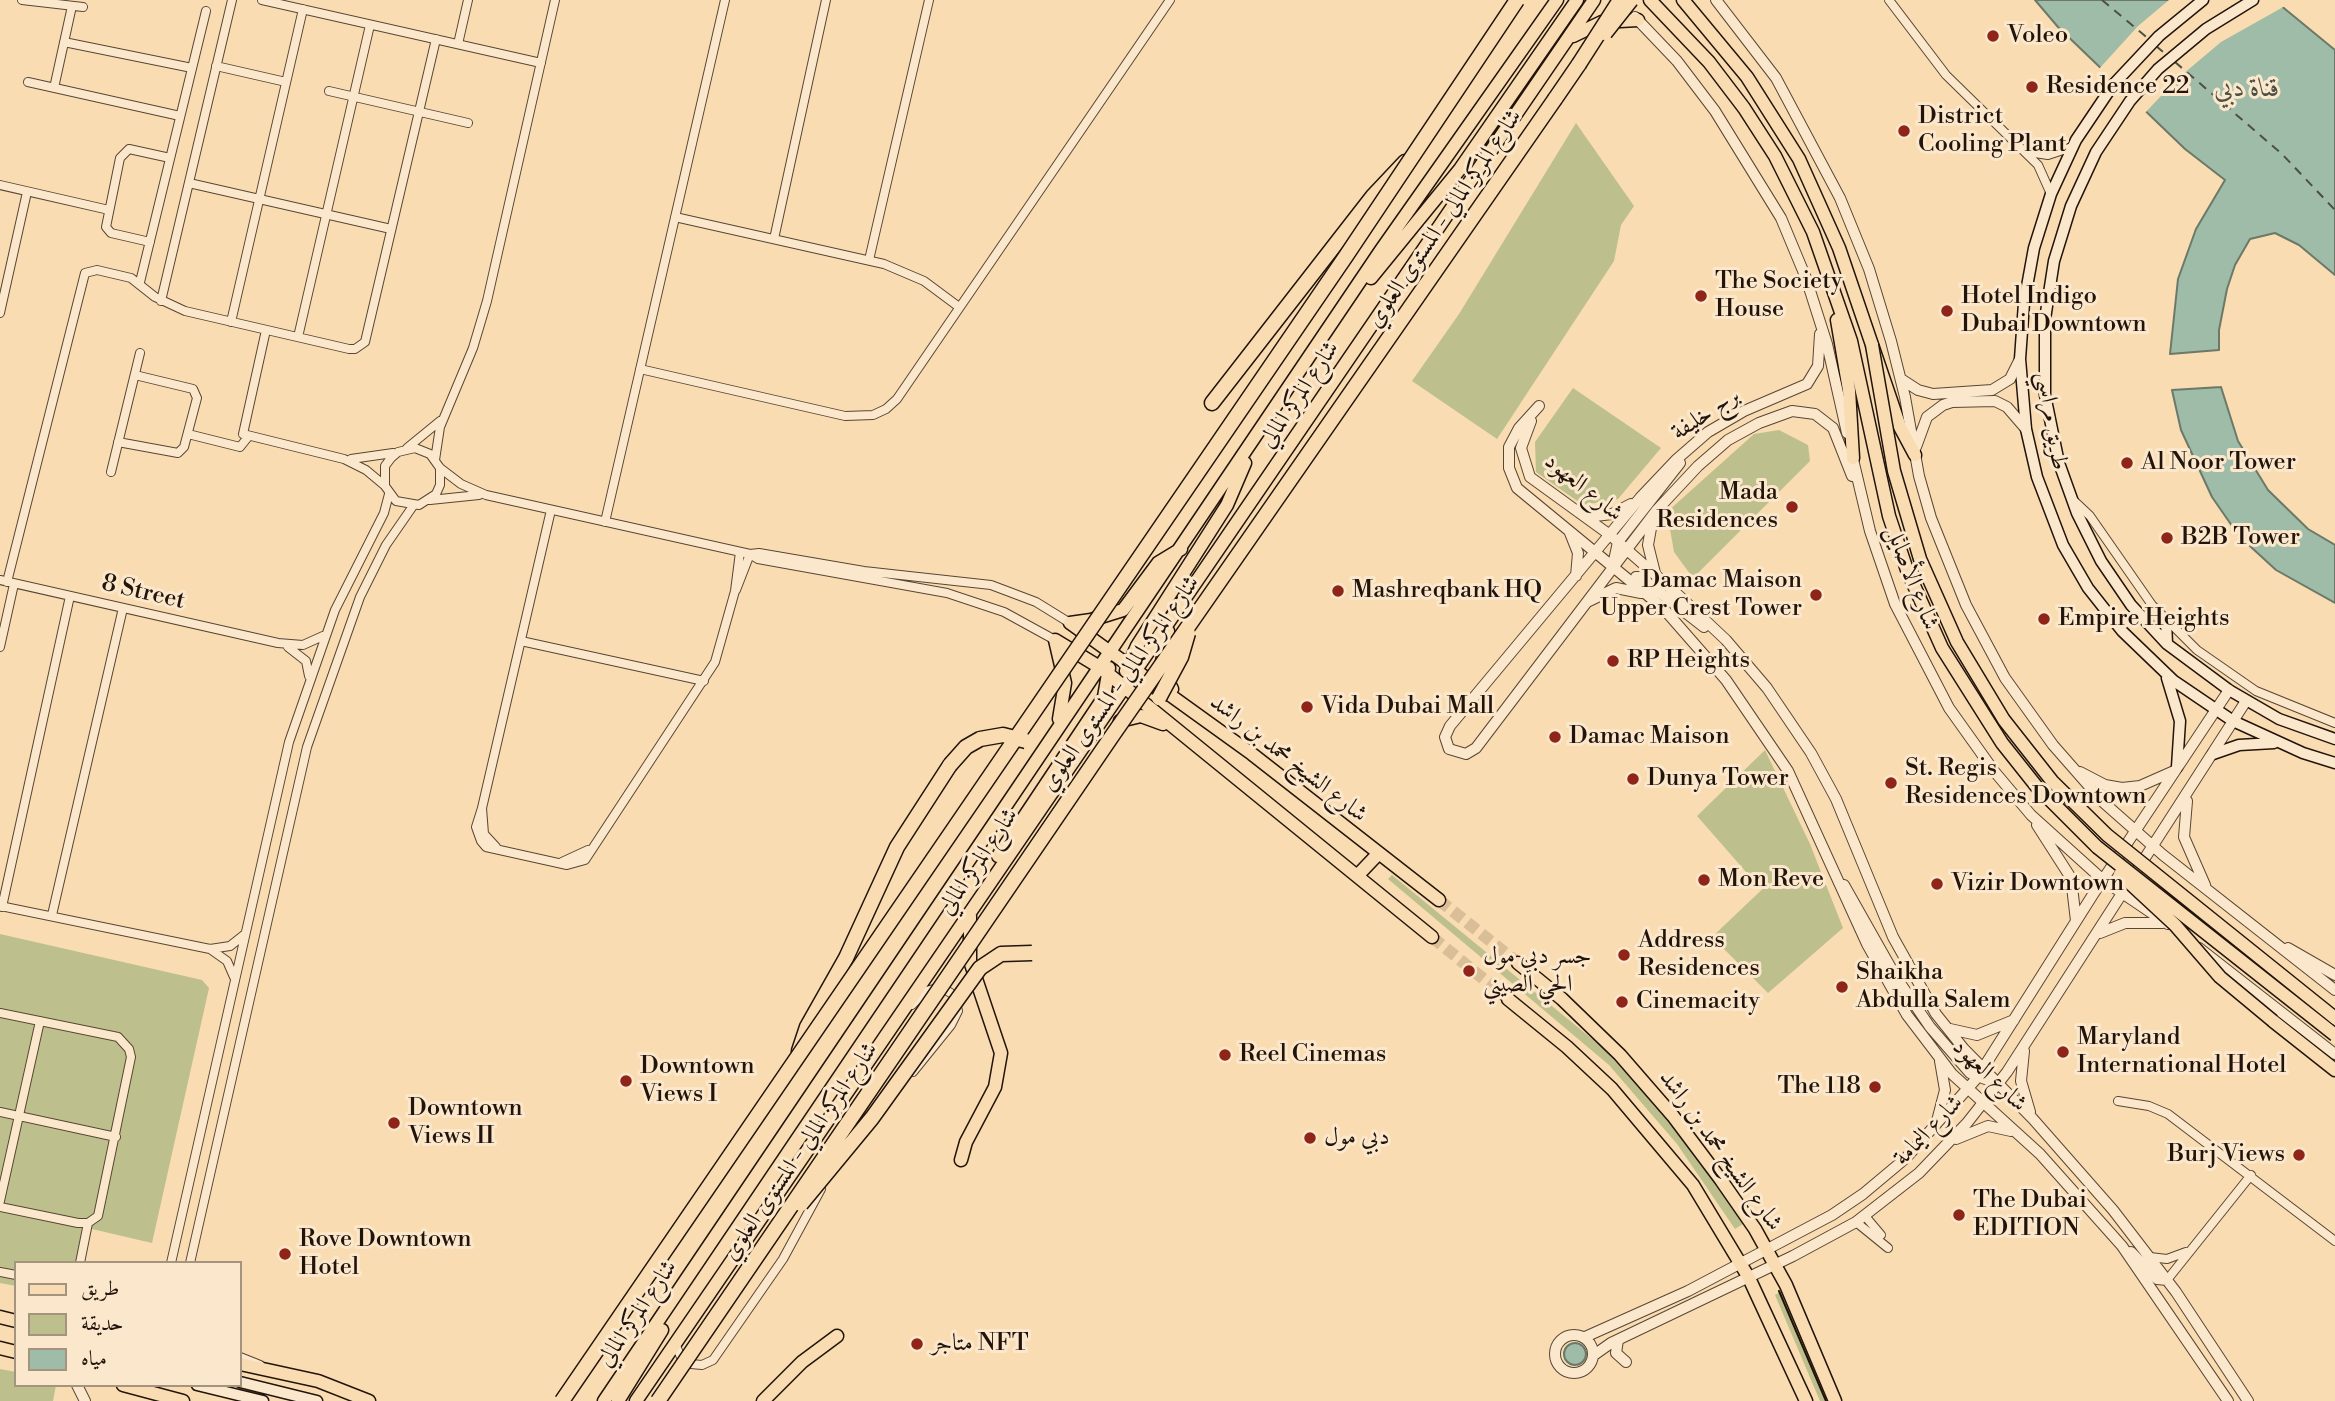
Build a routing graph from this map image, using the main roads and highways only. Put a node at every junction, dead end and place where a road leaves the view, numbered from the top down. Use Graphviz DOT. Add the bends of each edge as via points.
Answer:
graph roads {
  1 [pos="1517,0"];
  2 [pos="1557,0"];
  3 [pos="1577,0"];
  4 [pos="1594,0"];
  5 [pos="1618,0"];
  6 [pos="1631,0"];
  7 [pos="1650,0"];
  8 [pos="1683,0"];
  9 [pos="2203,0"];
  10 [pos="2253,0"];
  11 [pos="1637,20"];
  12 [pos="1567,40"];
  13 [pos="1579,64"];
  14 [pos="1413,154"];
  15 [pos="1834,285"];
  16 [pos="1331,327"];
  17 [pos="1872,345"];
  18 [pos="1212,403"];
  19 [pos="1248,449"];
  20 [pos="1914,454"];
  21 [pos="1853,458"];
  22 [pos="1182,549"];
  23 [pos="1171,621"];
  24 [pos="2166,621"];
  25 [pos="1190,624"];
  26 [pos="2167,644"];
  27 [pos="1110,654"];
  28 [pos="1139,655"];
  29 [pos="1132,669"];
  30 [pos="2162,670"];
  31 [pos="1105,671"];
  32 [pos="1125,687"];
  33 [pos="1085,688"];
  34 [pos="1104,697"];
  35 [pos="1159,698"];
  36 [pos="1182,704"];
  37 [pos="1171,727"];
  38 [pos="1054,732"];
  39 [pos="2335,739"];
  40 [pos="1027,741"];
  41 [pos="2278,743"];
  42 [pos="1084,748"];
  43 [pos="2213,754"];
  44 [pos="2335,763"];
  45 [pos="2176,769"];
  46 [pos="2097,847"];
  47 [pos="1378,855"];
  48 [pos="1358,875"];
  49 [pos="986,889"];
  50 [pos="1439,900"];
  51 [pos="972,909"];
  52 [pos="1432,937"];
  53 [pos="1032,953"];
  54 [pos="1518,963"];
  55 [pos="1508,999"];
  56 [pos="2335,1018"];
  57 [pos="2335,1035"];
  58 [pos="799,1051"];
  59 [pos="2335,1070"];
  60 [pos="961,1160"];
  61 [pos="775,1230"];
  62 [pos="670,1306"];
  63 [pos="837,1336"];
  64 [pos="242,1364"];
  65 [pos="242,1382"];
  66 [pos="130,1387"];
  67 [pos="205,1387"];
  68 [pos="179,1400"];
  69 [pos="264,1401"];
  70 [pos="317,1401"];
  71 [pos="369,1401"];
  72 [pos="562,1401"];
  73 [pos="604,1401"];
  74 [pos="618,1401"];
  75 [pos="636,1401"];
  76 [pos="658,1401"];
  77 [pos="763,1401"];
  78 [pos="1806,1401"];
  79 [pos="1835,1401"];
  1 -- 14 [label="highway, bridge"];
  2 -- 16 [label="main road, شارع المركز المالي"];
  3 -- 16 [label="main road" via="1460,169"];
  4 -- 12 [label="main road, شارع المركز المالي"];
  5 -- 13 [label="highway, bridge"];
  6 -- 13 [label="highway, شارع المركز المالي - المستوى العلوي, bridge"];
  7 -- 15 [label="main road, شارع الأصايل" via="1709,62 1760,131 1801,207"];
  8 -- 17 [label="main road, شارع الأصايل" via="1747,77 1799,159 1839,248"];
  9 -- 30 [label="main road, طريق مراسي" via="2127,68 2074,144 2051,194 2028,275 2021,359 2026,429 2044,500 2075,567 2110,617"];
  10 -- 26 [label="main road, طريق مراسي" via="2206,29 2158,69 2124,109 2096,152 2062,233 2049,290 2044,338 2048,411 2059,463 2091,542 2115,583"];
  11 -- 12 [label="main road" via="1602,22"];
  12 -- 23 [label="main road, شارع المركز المالي"];
  13 -- 25 [label="highway, شارع المركز المالي - المستوى العلوي, bridge"];
  14 -- 18 [label="highway, bridge" via="1373,196"];
  14 -- 58 [label="highway, bridge"];
  15 -- 21 [label="main road" via="1851,402"];
  15 -- 46 [label="main road, شارع الأصايل" via="1863,391 1886,507 1929,622 1970,697 2002,743"];
  16 -- 19 [label="main road, شارع المركز المالي"];
  17 -- 20 [label="main road"];
  17 -- 56 [label="main road, شارع الأصايل, bridge" via="1894,471 1920,559 1956,642 2004,720 2052,781 2107,835"];
  19 -- 22 [label="main road, شارع المركز المالي"];
  19 -- 28 [label="main road" via="1227,505"];
  22 -- 27 [label="main road, شارع المركز المالي"];
  22 -- 27 [label="main road, شارع الشيخ محمد بن راشد" via="1158,563 1123,610 1070,622"];
  23 -- 28 [label="main road, شارع المركز المالي"];
  23 -- 36 [label="main road" via="1161,667"];
  24 -- 26 [label="main road"];
  25 -- 35 [label="highway, bridge" via="1184,649"];
  25 -- 61 [label="highway, شارع المركز المالي - المستوى العلوي, bridge"];
  26 -- 39 [label="main road, طريق مراسي" via="2246,701 2279,719"];
  27 -- 29 [label="main road, شارع الشيخ محمد بن راشد"];
  27 -- 31 [label="main road, شارع المركز المالي"];
  28 -- 29 [label="main road"];
  29 -- 32 [label="main road"];
  29 -- 36 [label="main road, شارع الشيخ محمد بن راشد"];
  30 -- 41 [label="main road, طريق مراسي" via="2216,711"];
  30 -- 45 [label="main road" via="2178,710"];
  31 -- 32 [label="main road, شارع الشيخ محمد بن راشد"];
  31 -- 33 [label="main road, شارع المركز المالي"];
  31 -- 34 [label="main road"];
  31 -- 38 [label="main road, شارع الشيخ محمد بن راشد" via="1055,640 1065,693"];
  32 -- 37 [label="main road, شارع الشيخ محمد بن راشد"];
  32 -- 42 [label="main road, شارع المركز المالي"];
  33 -- 34 [label="main road" via="1100,689"];
  33 -- 38 [label="main road, شارع المركز المالي"];
  34 -- 49 [label="main road" via="995,861"];
  36 -- 47 [label="main road, شارع الشيخ محمد بن راشد"];
  37 -- 42 [label="main road" via="1149,718 1128,717"];
  37 -- 48 [label="main road, شارع الشيخ محمد بن راشد"];
  38 -- 62 [label="main road, شارع المركز المالي"];
  40 -- 58 [label="highway, bridge" via="988,737 954,758 897,847"];
  41 -- 43 [label="main road" via="2239,745"];
  41 -- 44 [label="main road, طريق مراسي"];
  42 -- 49 [label="main road, شارع المركز المالي"];
  46 -- 57 [label="main road, شارع الأصايل, bridge"];
  46 -- 59 [label="main road, bridge" via="2220,977"];
  47 -- 48 [label="main road"];
  47 -- 50 [label="main road, شارع الشيخ محمد بن راشد"];
  48 -- 52 [label="main road, شارع الشيخ محمد بن راشد"];
  49 -- 51 [label="main road, شارع المركز المالي"];
  51 -- 60 [label="main road" via="970,961 1000,1053 995,1087"];
  51 -- 75 [label="main road, شارع المركز المالي"];
  53 -- 61 [label="highway, bridge" via="1001,954 980,968 857,1138"];
  54 -- 79 [label="main road, شارع الشيخ محمد بن راشد" via="1591,1026 1698,1147 1776,1265"];
  55 -- 78 [label="main road, شارع الشيخ محمد بن راشد" via="1567,1046 1633,1112 1693,1185 1749,1278"];
  58 -- 72 [label="highway, bridge"];
  61 -- 76 [label="highway, شارع المركز المالي - المستوى العلوي, bridge"];
  62 -- 73 [label="main road, شارع المركز المالي"];
  62 -- 74 [label="main road" via="660,1334"];
  63 -- 77 [label="main road" via="802,1362"];
  64 -- 71 [label="main road" via="318,1381"];
  65 -- 70 [label="main road"];
  66 -- 68 [label="main road"];
  67 -- 69 [label="main road"];
}
